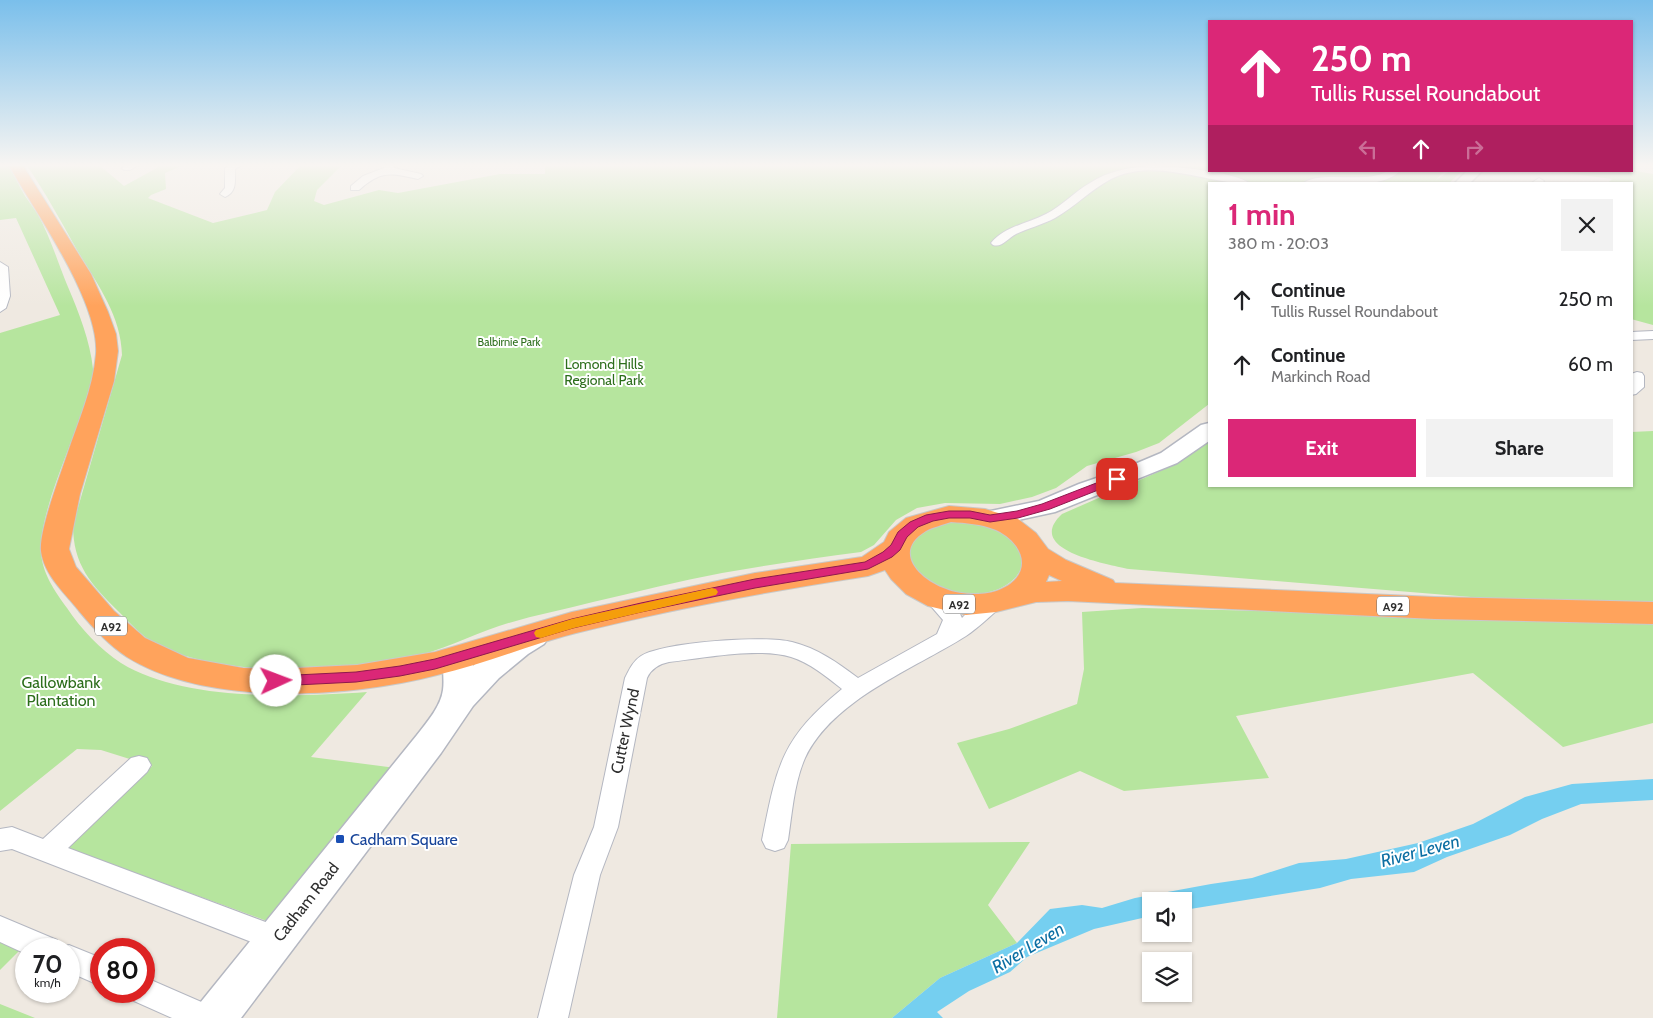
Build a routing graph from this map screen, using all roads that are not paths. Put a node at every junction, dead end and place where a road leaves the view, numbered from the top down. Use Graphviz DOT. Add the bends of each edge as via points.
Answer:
graph roads {
  1 [pos="44,212"];
  2 [pos="1059,212"];
  3 [pos="997,242"];
  4 [pos="0,272"];
  5 [pos="0,308"];
  6 [pos="1653,335"];
  7 [pos="1633,336"];
  8 [pos="1637,376"];
  9 [pos="1633,390"];
  10 [pos="1208,431"];
  11 [pos="1046,507"];
  12 [pos="990,518"];
  13 [pos="896,547"];
  14 [pos="1031,547"];
  15 [pos="796,577"];
  16 [pos="924,593"];
  17 [pos="1133,596"];
  18 [pos="1000,601"];
  19 [pos="1653,613"];
  20 [pos="540,634"];
  21 [pos="945,639"];
  22 [pos="458,658"];
  23 [pos="857,689"];
  24 [pos="450,713"];
  25 [pos="139,765"];
  26 [pos="6,839"];
  27 [pos="775,840"];
  28 [pos="47,851"];
  29 [pos="0,928"];
  30 [pos="22,938"];
  31 [pos="277,940"];
  32 [pos="155,995"];
  33 [pos="206,1016"];
  34 [pos="553,1018"];
  1 -- 22 [label="highway, A92" via="82,274 108,350 104,381 67,494 55,550 62,570 103,619 134,646 162,661 206,674 243,680 356,677"];
  2 -- 3 [label="street" via="1014,230"];
  4 -- 5 [label="street" via="4,296"];
  6 -- 7 [label="street"];
  8 -- 9 [label="street" via="1637,388"];
  10 -- 11 [label="main road" via="1169,458"];
  11 -- 12 [label="main road"];
  11 -- 14 [label="main road" via="1028,522 1025,530"];
  12 -- 13 [label="highway, A92" via="956,514 930,518 902,535"];
  12 -- 14 [label="highway, A92" via="1010,527"];
  13 -- 15 [label="highway, A92" via="868,566"];
  13 -- 16 [label="highway" via="898,568 905,579"];
  14 -- 17 [label="highway, A92" via="1056,567 1104,588"];
  14 -- 18 [label="highway, A92" via="1037,568 1032,581 1021,592"];
  15 -- 16 [label="highway, A92" via="898,583"];
  15 -- 20 [label="highway, A92" via="641,608"];
  16 -- 18 [label="highway, A92" via="968,605"];
  16 -- 21 [label="street" via="950,613 953,620"];
  17 -- 18 [label="highway, A92" via="1036,592"];
  17 -- 19 [label="highway, A92"];
  18 -- 21 [label="street"];
  20 -- 22 [label="highway, A92"];
  20 -- 24 [label="main road, Cadham Road" via="509,652 487,670"];
  21 -- 23 [label="street"];
  22 -- 24 [label="main road, Cadham Road" via="459,692"];
  23 -- 27 [label="street" via="818,724 794,757"];
  23 -- 34 [label="street, Cutter Wynd" via="812,658 778,647 757,646 662,656 644,664 636,678 606,827 587,875"];
  24 -- 31 [label="main road, Cadham Road"];
  25 -- 28 [label="street"];
  26 -- 28 [label="street"];
  28 -- 31 [label="street"];
  29 -- 30 [label="street"];
  31 -- 33 [label="main road, Cadham Road"];
  32 -- 33 [label="street"];
}
